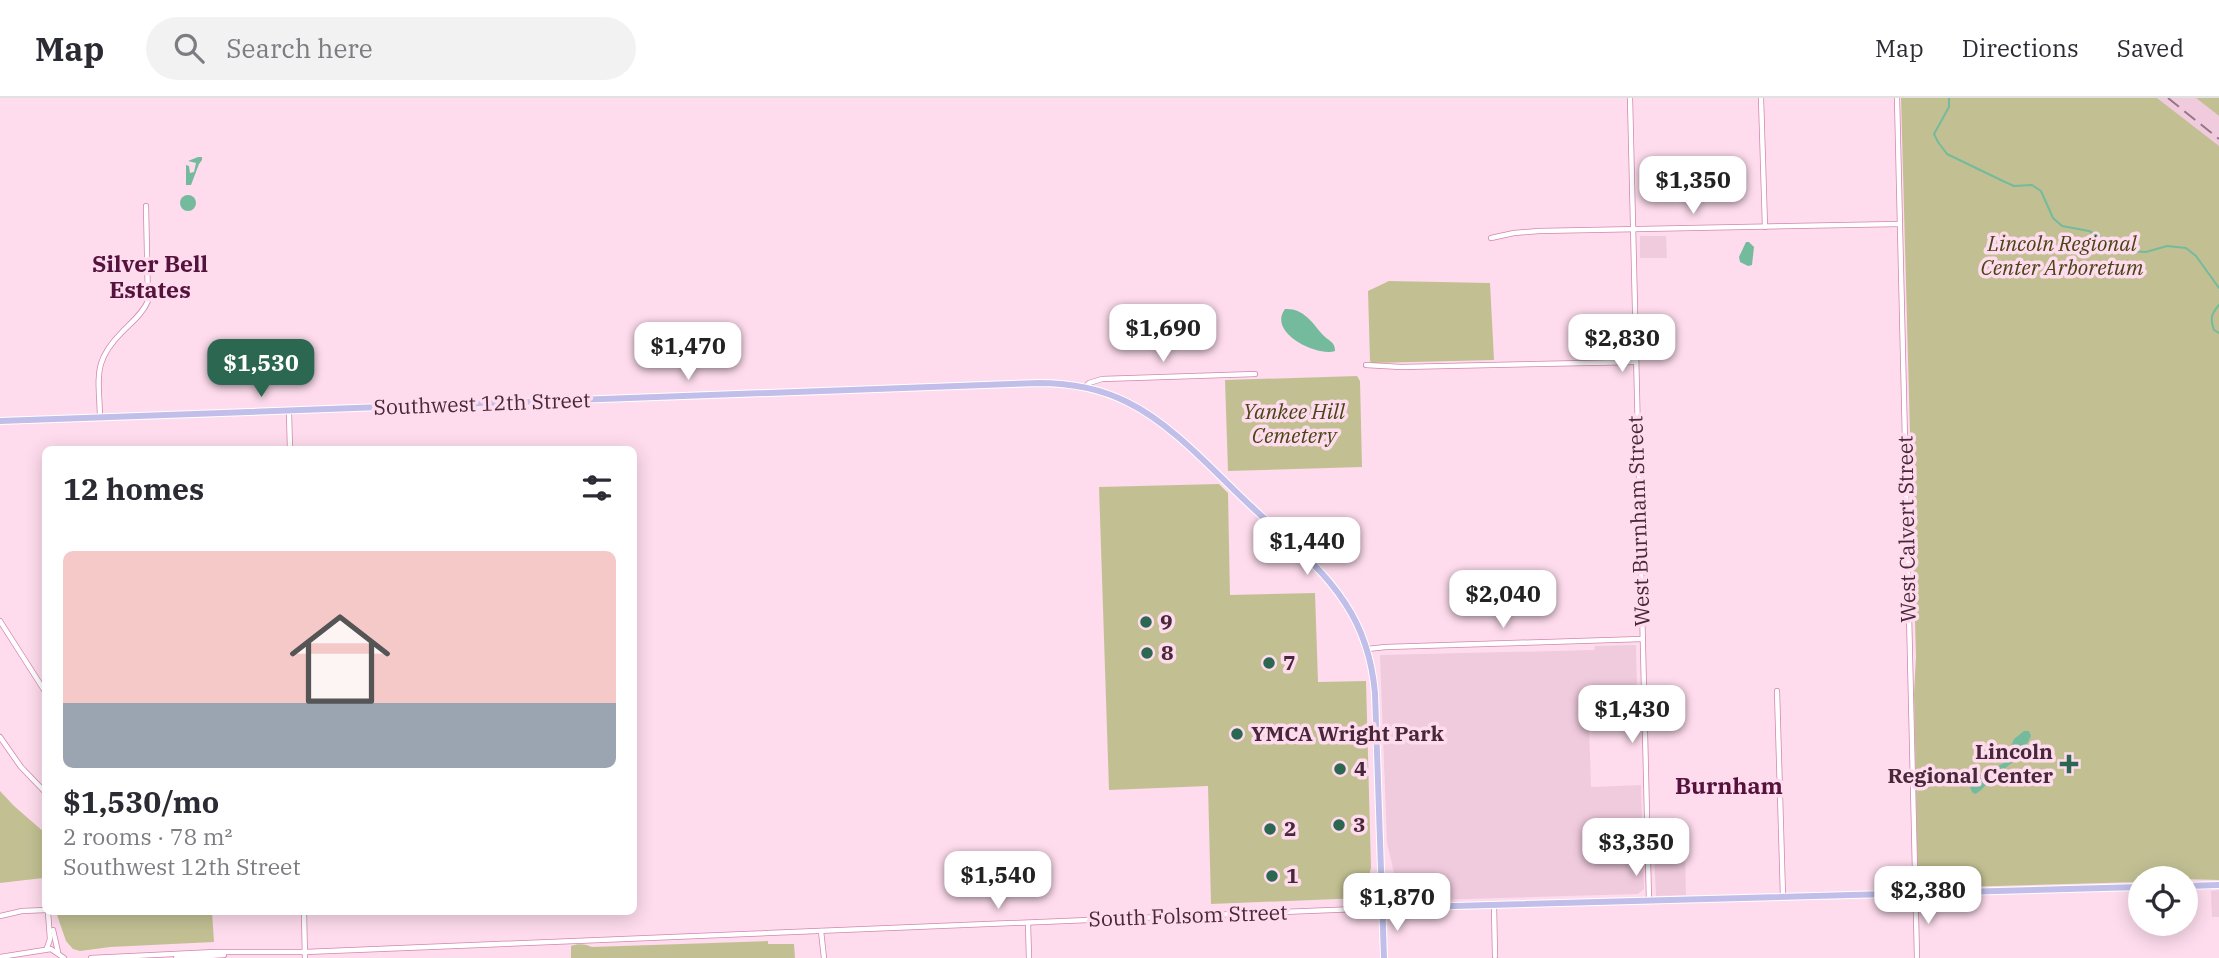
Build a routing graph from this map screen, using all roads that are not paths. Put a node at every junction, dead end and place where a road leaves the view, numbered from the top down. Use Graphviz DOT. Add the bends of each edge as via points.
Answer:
graph roads {
  1 [pos="1630,98"];
  2 [pos="1760,98"];
  3 [pos="1897,99"];
  4 [pos="146,206"];
  5 [pos="1899,224"];
  6 [pos="1765,227"];
  7 [pos="1632,230"];
  8 [pos="1491,238"];
  9 [pos="1634,362"];
  10 [pos="1366,365"];
  11 [pos="1255,374"];
  12 [pos="1085,387"];
  13 [pos="289,412"];
  14 [pos="100,418"];
  15 [pos="0,421"];
  16 [pos="290,446"];
  17 [pos="0,621"];
  18 [pos="1642,639"];
  19 [pos="1367,649"];
  20 [pos="42,685"];
  21 [pos="1777,691"];
  22 [pos="0,737"];
  23 [pos="42,789"];
  24 [pos="2219,885"];
  25 [pos="2198,886"];
  26 [pos="2128,887"];
  27 [pos="1915,894"];
  28 [pos="1783,897"];
  29 [pos="1649,901"];
  30 [pos="1494,906"];
  31 [pos="1382,908"];
  32 [pos="42,911"];
  33 [pos="48,915"];
  34 [pos="304,915"];
  35 [pos="0,916"];
  36 [pos="1028,923"];
  37 [pos="51,926"];
  38 [pos="821,931"];
  39 [pos="44,951"];
  40 [pos="235,954"];
  41 [pos="305,955"];
  42 [pos="61,956"];
  43 [pos="1495,956"];
  44 [pos="0,957"];
  45 [pos="39,958"];
  46 [pos="91,958"];
  47 [pos="176,958"];
  48 [pos="824,958"];
  49 [pos="1029,958"];
  50 [pos="1383,958"];
  51 [pos="1917,958"];
  1 -- 7 [label="street, West Burnham Street"];
  2 -- 6 [label="street"];
  3 -- 5 [label="street, West Calvert Street"];
  4 -- 14 [label="street" via="148,301 102,356"];
  5 -- 6 [label="street"];
  5 -- 27 [label="street, West Calvert Street"];
  6 -- 7 [label="street"];
  7 -- 8 [label="street" via="1539,231"];
  7 -- 9 [label="street, West Burnham Street"];
  9 -- 10 [label="street"];
  9 -- 18 [label="street, West Burnham Street"];
  11 -- 12 [label="street, Southwest 12th Street" via="1102,379"];
  12 -- 13 [label="main road, Southwest 12th Street" via="1049,383 912,387"];
  12 -- 19 [label="main road" via="1134,405 1180,439 1325,576 1353,615"];
  13 -- 14 [label="main road, Southwest 12th Street"];
  13 -- 16 [label="street"];
  14 -- 15 [label="main road, Southwest 12th Street"];
  17 -- 20 [label="street"];
  18 -- 19 [label="street"];
  18 -- 29 [label="street, West Burnham Street"];
  19 -- 31 [label="main road" via="1375,692"];
  21 -- 28 [label="street"];
  22 -- 23 [label="street"];
  24 -- 25 [label="main road"];
  26 -- 27 [label="main road, South Folsom Street"];
  27 -- 28 [label="main road, South Folsom Street"];
  27 -- 51 [label="street, West Calvert Street"];
  28 -- 29 [label="main road, South Folsom Street"];
  29 -- 30 [label="main road, South Folsom Street"];
  30 -- 31 [label="main road, South Folsom Street"];
  30 -- 43 [label="street"];
  31 -- 36 [label="street, South Folsom Street"];
  31 -- 50 [label="main road"];
  32 -- 35 [label="street"];
  33 -- 37 [label="street"];
  34 -- 41 [label="street"];
  36 -- 38 [label="street, South Folsom Street"];
  36 -- 49 [label="street"];
  37 -- 39 [label="street"];
  37 -- 42 [label="street"];
  38 -- 41 [label="street, South Folsom Street"];
  38 -- 48 [label="street"];
  39 -- 42 [label="street" via="54,950"];
  39 -- 44 [label="street"];
  39 -- 45 [label="street"];
  40 -- 41 [label="street, South Folsom Street"];
  40 -- 46 [label="street, South Folsom Street"];
  40 -- 47 [label="street, South Folsom Street"];
}
